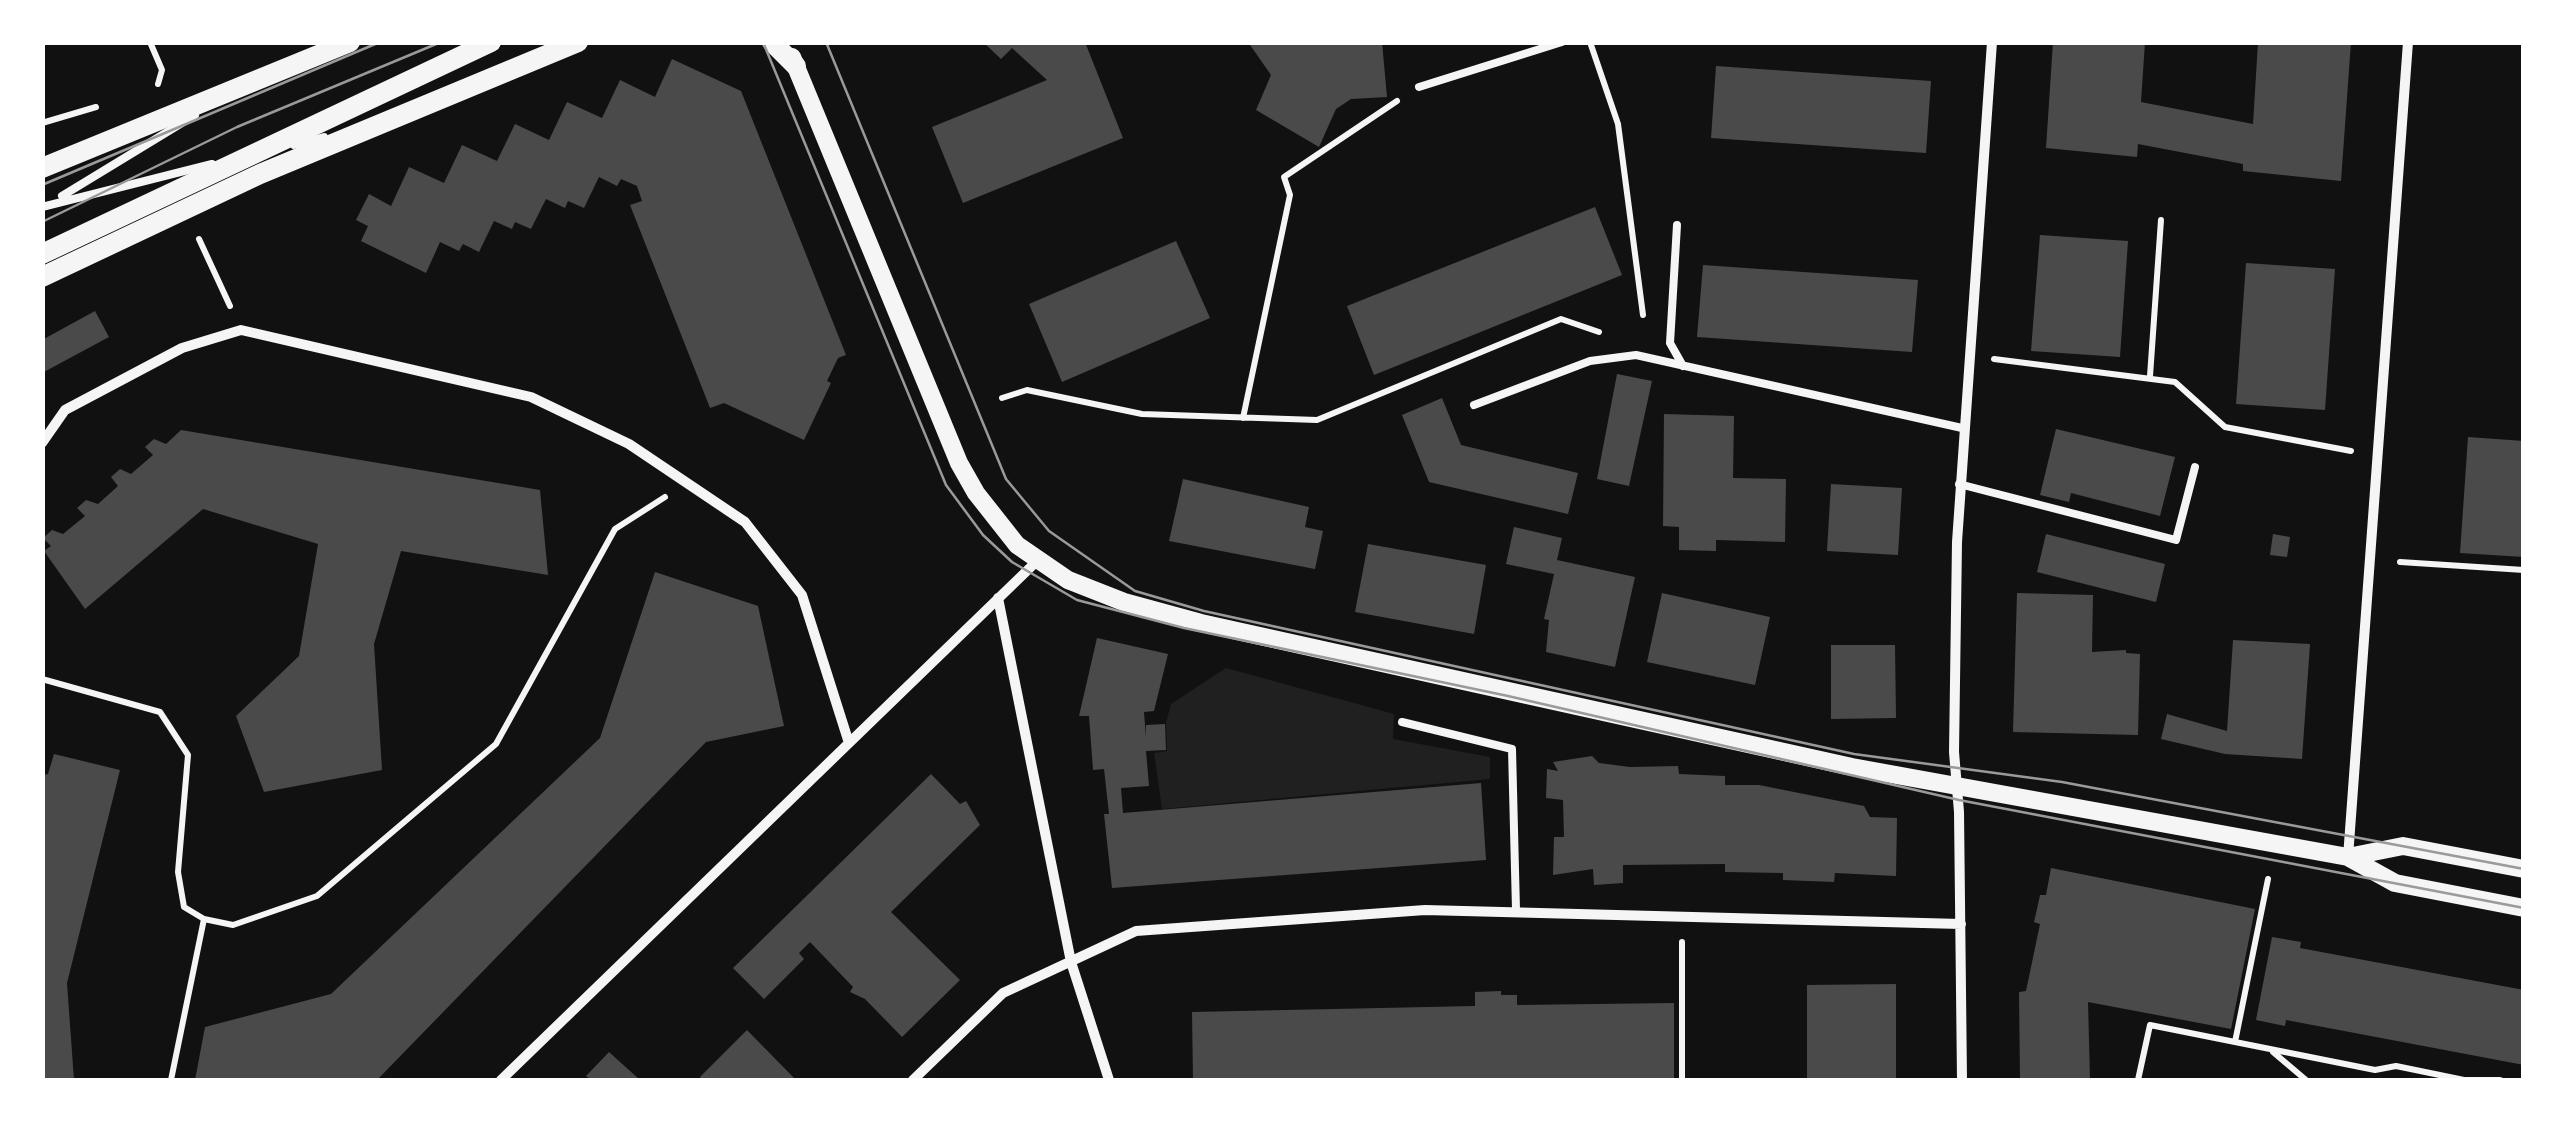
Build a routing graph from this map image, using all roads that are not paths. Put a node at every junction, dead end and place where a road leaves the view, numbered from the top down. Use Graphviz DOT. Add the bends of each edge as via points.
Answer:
graph roads {
  1 [pos="350,42"];
  2 [pos="491,42"];
  3 [pos="578,42"];
  4 [pos="772,42"];
  5 [pos="786,42"];
  6 [pos="1562,42"];
  7 [pos="1992,42"];
  8 [pos="2408,42"];
  9 [pos="796,66"];
  10 [pos="1418,86"];
  11 [pos="224,96"];
  12 [pos="382,124"];
  13 [pos="254,154"];
  14 [pos="42,168"];
  15 [pos="54,201"];
  16 [pos="42,207"];
  17 [pos="1678,225"];
  18 [pos="42,254"];
  19 [pos="42,277"];
  20 [pos="1682,366"];
  21 [pos="1474,405"];
  22 [pos="1962,428"];
  23 [pos="42,443"];
  24 [pos="2195,467"];
  25 [pos="1959,484"];
  26 [pos="1036,561"];
  27 [pos="998,598"];
  28 [pos="1402,722"];
  29 [pos="849,743"];
  30 [pos="1958,786"];
  31 [pos="2348,857"];
  32 [pos="2524,869"];
  33 [pos="2524,908"];
  34 [pos="1516,910"];
  35 [pos="1961,924"];
  36 [pos="1070,962"];
  37 [pos="501,1080"];
  38 [pos="913,1080"];
  39 [pos="1109,1080"];
  40 [pos="1962,1080"];
  1 -- 11 [label="main road"];
  2 -- 13 [label="main road"];
  3 -- 12 [label="main road"];
  4 -- 9 [label="main road"];
  5 -- 9 [label="street"];
  6 -- 10 [label="lane"];
  7 -- 22 [label="street"];
  8 -- 31 [label="street"];
  9 -- 26 [label="street" via="958,463 998,524"];
  11 -- 14 [label="main road"];
  11 -- 15 [label="lane"];
  12 -- 13 [label="lane"];
  12 -- 19 [label="main road"];
  13 -- 15 [label="lane"];
  13 -- 18 [label="main road"];
  15 -- 16 [label="lane"];
  17 -- 20 [label="lane" via="1670,343"];
  20 -- 21 [label="lane" via="1636,355 1590,361"];
  20 -- 22 [label="lane"];
  22 -- 25 [label="street"];
  23 -- 29 [label="street" via="65,410 182,348 241,330 531,397 629,444 745,522 802,594"];
  24 -- 25 [label="lane" via="2176,540"];
  25 -- 30 [label="street"];
  26 -- 27 [label="street"];
  26 -- 30 [label="street" via="1094,592 1201,623"];
  27 -- 29 [label="street"];
  27 -- 36 [label="street"];
  28 -- 34 [label="lane" via="1512,749"];
  29 -- 37 [label="street"];
  30 -- 31 [label="street"];
  30 -- 35 [label="street"];
  31 -- 32 [label="street" via="2403,846"];
  31 -- 33 [label="street" via="2395,883"];
  34 -- 35 [label="street"];
  34 -- 36 [label="street" via="1136,931"];
  35 -- 40 [label="street"];
  36 -- 38 [label="street" via="1004,993"];
  36 -- 39 [label="street"];
}
